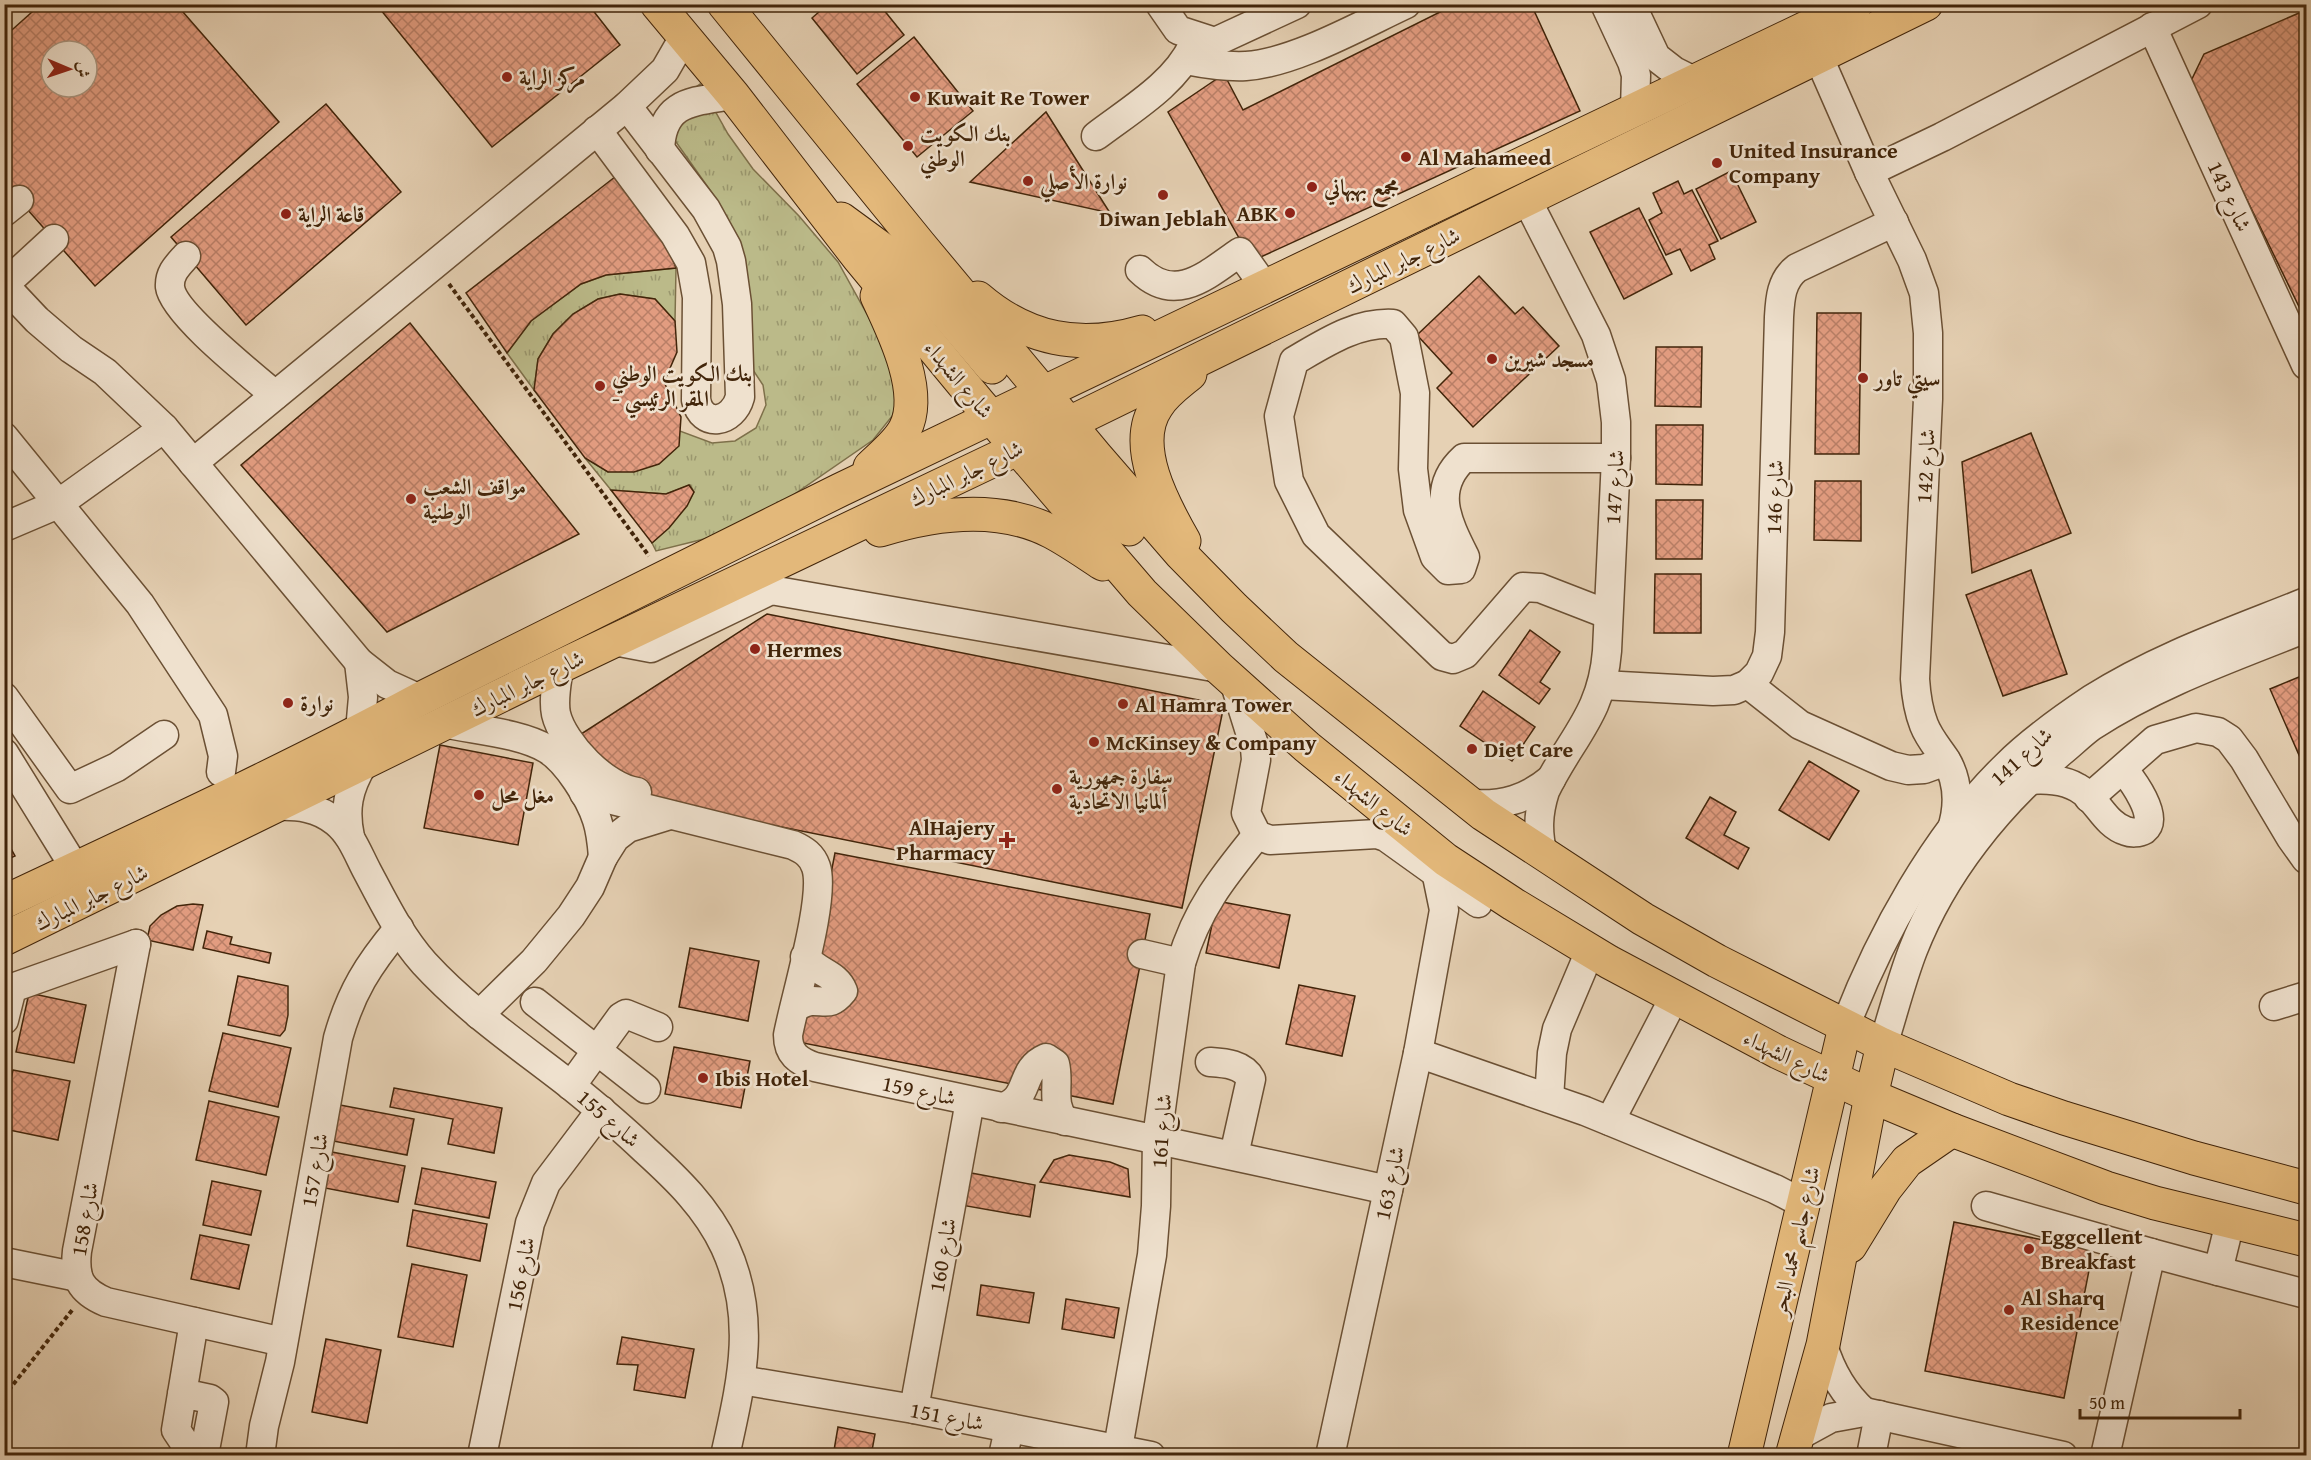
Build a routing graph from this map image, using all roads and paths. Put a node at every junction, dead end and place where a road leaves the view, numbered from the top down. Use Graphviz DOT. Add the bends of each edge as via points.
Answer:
graph roads {
  1 [pos="657,4"];
  2 [pos="724,4"];
  3 [pos="1160,4"];
  4 [pos="1297,4"];
  5 [pos="1406,4"];
  6 [pos="1605,4"];
  7 [pos="1631,4"];
  8 [pos="1856,4"];
  9 [pos="1926,4"];
  10 [pos="2198,4"];
  11 [pos="2152,27"];
  12 [pos="684,37"];
  13 [pos="1191,49"];
  14 [pos="1819,58"];
  15 [pos="1694,81"];
  16 [pos="733,95"];
  17 [pos="627,106"];
  18 [pos="1635,110"];
  19 [pos="597,130"];
  20 [pos="1096,136"];
  21 [pos="660,150"];
  22 [pos="1869,172"];
  23 [pos="814,200"];
  24 [pos="1527,200"];
  25 [pos="1894,222"];
  26 [pos="54,239"];
  27 [pos="920,245"];
  28 [pos="186,256"];
  29 [pos="858,256"];
  30 [pos="434,264"];
  31 [pos="1140,270"];
  32 [pos="4,285"];
  33 [pos="1265,287"];
  34 [pos="1232,303"];
  35 [pos="1235,341"];
  36 [pos="697,358"];
  37 [pos="739,362"];
  38 [pos="2307,365"];
  39 [pos="275,396"];
  40 [pos="1034,398"];
  41 [pos="991,418"];
  42 [pos="164,428"];
  43 [pos="1043,435"];
  44 [pos="4,437"];
  45 [pos="1616,458"];
  46 [pos="193,463"];
  47 [pos="840,490"];
  48 [pos="58,504"];
  49 [pos="4,527"];
  50 [pos="785,560"];
  51 [pos="665,577"];
  52 [pos="771,590"];
  53 [pos="1142,593"];
  54 [pos="1225,599"];
  55 [pos="2307,602"];
  56 [pos="1607,614"];
  57 [pos="2307,628"];
  58 [pos="614,641"];
  59 [pos="359,662"];
  60 [pos="559,667"];
  61 [pos="1226,674"];
  62 [pos="1748,684"];
  63 [pos="1602,685"];
  64 [pos="4,697"];
  65 [pos="420,699"];
  66 [pos="444,723"];
  67 [pos="2091,727"];
  68 [pos="360,731"];
  69 [pos="164,735"];
  70 [pos="4,753"];
  71 [pos="1947,763"];
  72 [pos="363,764"];
  73 [pos="2123,769"];
  74 [pos="221,772"];
  75 [pos="2018,772"];
  76 [pos="1551,778"];
  77 [pos="584,793"];
  78 [pos="2085,794"];
  79 [pos="1472,804"];
  80 [pos="678,805"];
  81 [pos="276,806"];
  82 [pos="1951,832"];
  83 [pos="1257,835"];
  84 [pos="350,837"];
  85 [pos="1544,855"];
  86 [pos="603,857"];
  87 [pos="2307,860"];
  88 [pos="75,868"];
  89 [pos="1437,876"];
  90 [pos="4,902"];
  91 [pos="1478,903"];
  92 [pos="1513,904"];
  93 [pos="1444,910"];
  94 [pos="1643,919"];
  95 [pos="399,928"];
  96 [pos="4,939"];
  97 [pos="1142,954"];
  98 [pos="805,957"];
  99 [pos="1600,957"];
  100 [pos="1180,963"];
  101 [pos="2307,996"];
  102 [pos="1674,998"];
  103 [pos="535,1002"];
  104 [pos="795,1006"];
  105 [pos="2274,1006"];
  106 [pos="479,1015"];
  107 [pos="5,1019"];
  108 [pos="658,1027"];
  109 [pos="1845,1027"];
  110 [pos="1883,1046"];
  111 [pos="596,1051"];
  112 [pos="1418,1053"];
  113 [pos="1210,1062"];
  114 [pos="1833,1078"];
  115 [pos="571,1086"];
  116 [pos="646,1089"];
  117 [pos="1871,1096"];
  118 [pos="1549,1098"];
  119 [pos="970,1101"];
  120 [pos="1001,1108"];
  121 [pos="601,1110"];
  122 [pos="1065,1121"];
  123 [pos="1610,1121"];
  124 [pos="1952,1130"];
  125 [pos="1157,1138"];
  126 [pos="1234,1155"];
  127 [pos="2307,1188"];
  128 [pos="1388,1190"];
  129 [pos="1804,1204"];
  130 [pos="1986,1206"];
  131 [pos="2230,1222"];
  132 [pos="2307,1240"];
  133 [pos="2151,1253"];
  134 [pos="4,1262"];
  135 [pos="1838,1266"];
  136 [pos="2218,1271"];
  137 [pos="83,1285"];
  138 [pos="2307,1294"];
  139 [pos="194,1322"];
  140 [pos="283,1342"];
  141 [pos="1823,1345"];
  142 [pos="741,1380"];
  143 [pos="182,1393"];
  144 [pos="4,1396"];
  145 [pos="914,1409"];
  146 [pos="1871,1413"];
  147 [pos="1006,1442"];
  148 [pos="1795,1446"];
  149 [pos="1986,1447"];
  150 [pos="1118,1448"];
  151 [pos="260,1455"];
  152 [pos="482,1455"];
  153 [pos="725,1455"];
  154 [pos="1151,1455"];
  155 [pos="1330,1455"];
  156 [pos="1744,1455"];
  157 [pos="1871,1455"];
  158 [pos="2063,1455"];
  159 [pos="2105,1455"];
  1 -- 12 [label="main road, شارع الشهداء"];
  2 -- 27 [label="main road"];
  3 -- 13 [label="street"];
  4 -- 13 [label="street"];
  5 -- 13 [label="street" via="1295,55 1271,62 1218,66"];
  6 -- 18 [label="street" via="1636,75"];
  7 -- 15 [label="street" via="1656,57"];
  8 -- 15 [label="main road, شارع جابر المبارك"];
  9 -- 14 [label="main road, شارع جابر المبارك"];
  10 -- 11 [label="street"];
  11 -- 22 [label="street"];
  11 -- 38 [label="street, شارع 143"];
  12 -- 16 [label="main road, شارع الشهداء"];
  12 -- 17 [label="street" via="665,70"];
  13 -- 20 [label="street" via="1151,93"];
  14 -- 22 [label="street, شارع 142"];
  14 -- 24 [label="main road, شارع جابر المبارك"];
  15 -- 18 [label="main road, شارع جابر المبارك"];
  16 -- 21 [label="street" via="691,102 673,111 663,128"];
  16 -- 23 [label="main road, شارع الشهداء"];
  17 -- 19 [label="street"];
  17 -- 21 [label="street"];
  18 -- 33 [label="main road, شارع جابر المبارك"];
  19 -- 30 [label="street"];
  19 -- 36 [label="street" via="691,262 697,297"];
  21 -- 37 [label="street" via="706,209 727,247 735,284"];
  22 -- 25 [label="street, شارع 142"];
  23 -- 29 [label="main road, شارع الشهداء"];
  23 -- 40 [label="main road" via="908,268"];
  24 -- 35 [label="main road, شارع جابر المبارك"];
  24 -- 45 [label="street, شارع 147" via="1596,335 1606,363 1614,400"];
  25 -- 62 [label="street, شارع 146" via="1797,268 1782,290 1769,642 1764,664"];
  25 -- 71 [label="street, شارع 142" via="1924,293 1927,314 1928,399 1915,679 1924,726"];
  26 -- 32 [label="street"];
  27 -- 34 [label="main road" via="999,314 1052,338 1086,342 1121,338"];
  27 -- 40 [label="main road"];
  28 -- 39 [label="street" via="172,273 173,297 190,319"];
  29 -- 41 [label="main road, شارع الشهداء"];
  29 -- 47 [label="main road" via="902,358 911,406 905,428 895,443"];
  30 -- 39 [label="street"];
  30 -- 51 [label="path"];
  31 -- 33 [label="street" via="1160,284 1185,285 1203,278 1240,252"];
  32 -- 42 [label="street" via="37,320 105,372"];
  33 -- 34 [label="main road, شارع جابر المبارك"];
  34 -- 40 [label="main road, شارع جابر المبارك"];
  35 -- 43 [label="main road, شارع جابر المبارك"];
  35 -- 54 [label="main road" via="1165,396 1151,417 1146,446 1172,518"];
  36 -- 37 [label="street" via="719,351"];
  36 -- 37 [label="street" via="698,409 713,419 732,415 738,407"];
  39 -- 46 [label="street"];
  40 -- 41 [label="main road, شارع جابر المبارك"];
  40 -- 43 [label="main road" via="1043,421 1057,424"];
  41 -- 43 [label="main road" via="1020,416"];
  41 -- 47 [label="main road, شارع جابر المبارك"];
  42 -- 46 [label="street"];
  42 -- 48 [label="street"];
  43 -- 50 [label="main road, شارع جابر المبارك"];
  43 -- 53 [label="main road, شارع الشهداء"];
  43 -- 54 [label="main road" via="1137,505"];
  44 -- 48 [label="street"];
  45 -- 56 [label="street, شارع 147"];
  45 -- 56 [label="street" via="1464,458 1447,481 1444,510 1465,557 1461,569 1448,570 1435,557 1418,510 1413,469 1415,393 1404,337 1393,324 1376,323 1340,335 1294,361 1279,416 1289,481 1316,535 1442,656 1453,659 1465,654 1523,587 1540,588"];
  46 -- 59 [label="street"];
  47 -- 51 [label="main road, شارع جابر المبارك"];
  48 -- 49 [label="street"];
  48 -- 74 [label="street" via="140,604 213,715 223,756"];
  50 -- 52 [label="street"];
  50 -- 53 [label="main road" via="908,522 986,513 1050,531"];
  50 -- 58 [label="main road, شارع جابر المبارك"];
  51 -- 65 [label="main road, شارع جابر المبارك"];
  52 -- 58 [label="street" via="651,648"];
  52 -- 61 [label="street"];
  53 -- 61 [label="main road, شارع الشهداء"];
  54 -- 79 [label="main road" via="1286,657"];
  55 -- 75 [label="street, شارع 141" via="2193,648 2093,699 2060,722"];
  56 -- 63 [label="street, شارع 147"];
  57 -- 67 [label="street, شارع 141" via="2155,690"];
  58 -- 60 [label="main road, شارع جابر المبارك"];
  59 -- 65 [label="street" via="387,684"];
  59 -- 68 [label="street" via="363,697"];
  60 -- 66 [label="main road, شارع جابر المبارك"];
  60 -- 80 [label="street" via="555,711 560,728 585,758 605,779 626,790"];
  61 -- 83 [label="street" via="1255,748 1246,813"];
  61 -- 92 [label="main road, شارع الشهداء" via="1381,809 1446,860"];
  62 -- 63 [label="street" via="1734,690 1713,691"];
  62 -- 71 [label="street" via="1800,725 1891,765 1908,770"];
  63 -- 76 [label="street, شارع 147" via="1587,721"];
  64 -- 69 [label="street" via="70,789 117,766"];
  65 -- 68 [label="main road, شارع جابر المبارك"];
  66 -- 72 [label="main road, شارع جابر المبارك"];
  66 -- 77 [label="street" via="512,737 548,750 560,759"];
  67 -- 75 [label="street, شارع 141"];
  67 -- 78 [label="street" via="2081,746 2079,771"];
  68 -- 88 [label="main road, شارع جابر المبارك"];
  70 -- 88 [label="street"];
  71 -- 75 [label="street" via="1972,773"];
  71 -- 82 [label="street, شارع 142" via="1956,795"];
  72 -- 81 [label="main road, شارع جابر المبارك"];
  72 -- 84 [label="street, شارع 155" via="347,799"];
  73 -- 78 [label="street"];
  73 -- 78 [label="street" via="2145,802 2149,822 2145,829 2138,833 2125,831 2103,816"];
  73 -- 87 [label="street" via="2155,740 2196,728 2218,732 2229,739 2244,759"];
  75 -- 78 [label="street" via="2052,780"];
  75 -- 82 [label="street, شارع 141" via="1989,783"];
  75 -- 110 [label="street, شارع 141" via="2002,808 1945,885 1914,949"];
  76 -- 79 [label="street, شارع 147" via="1514,801"];
  76 -- 85 [label="street, شارع 147" via="1539,816"];
  77 -- 80 [label="street, شارع 159"];
  77 -- 86 [label="street" via="597,819"];
  79 -- 85 [label="main road"];
  80 -- 86 [label="street" via="628,828 615,838"];
  80 -- 98 [label="street, شارع 159" via="808,853 815,865 818,886"];
  81 -- 84 [label="street, شارع 155" via="297,805 317,811 336,822"];
  81 -- 96 [label="main road, شارع جابر المبارك"];
  82 -- 109 [label="street, شارع 141" via="1895,919"];
  83 -- 89 [label="street" via="1270,840 1377,834"];
  83 -- 100 [label="street, شارع 161" via="1212,893"];
  84 -- 95 [label="street, شارع 155"];
  85 -- 94 [label="main road"];
  86 -- 106 [label="street" via="572,916 534,961"];
  88 -- 90 [label="main road, شارع جابر المبارك"];
  89 -- 91 [label="street"];
  89 -- 93 [label="street, شارع 163"];
  91 -- 92 [label="street"];
  91 -- 93 [label="street"];
  92 -- 99 [label="main road, شارع الشهداء"];
  93 -- 112 [label="street, شارع 163"];
  94 -- 99 [label="main road" via="1651,940 1641,960 1620,966"];
  94 -- 109 [label="main road"];
  95 -- 106 [label="street, شارع 155" via="428,966"];
  95 -- 140 [label="street, شارع 157" via="355,988 338,1038"];
  97 -- 100 [label="street"];
  98 -- 104 [label="street, شارع 159"];
  98 -- 104 [label="street" via="819,971 834,977 843,991 826,1003 811,1001"];
  99 -- 102 [label="main road, شارع الشهداء"];
  99 -- 118 [label="street" via="1557,1029"];
  100 -- 125 [label="street, شارع 161"];
  101 -- 105 [label="street"];
  102 -- 114 [label="main road, شارع الشهداء"];
  102 -- 123 [label="street"];
  103 -- 111 [label="street"];
  104 -- 119 [label="street, شارع 159" via="788,1040 790,1051 799,1061"];
  106 -- 115 [label="street, شارع 155"];
  107 -- 137 [label="street, شارع 158" via="12,988 136,944 77,1251"];
  108 -- 111 [label="street" via="626,1014"];
  109 -- 110 [label="main road"];
  109 -- 114 [label="main road, شارع جاسم محمد البحر"];
  110 -- 117 [label="main road, شارع جاسم محمد البحر"];
  110 -- 127 [label="main road" via="2064,1119"];
  111 -- 115 [label="street"];
  111 -- 116 [label="street"];
  112 -- 118 [label="street"];
  112 -- 128 [label="street, شارع 163"];
  113 -- 126 [label="street" via="1230,1064 1251,1079"];
  114 -- 117 [label="main road, شارع الشهداء"];
  114 -- 129 [label="main road, شارع جاسم محمد البحر"];
  115 -- 121 [label="street, شارع 155"];
  117 -- 124 [label="main road, شارع الشهداء"];
  117 -- 135 [label="main road, شارع جاسم محمد البحر"];
  118 -- 123 [label="street"];
  119 -- 120 [label="street, شارع 159"];
  119 -- 145 [label="street, شارع 160"];
  120 -- 122 [label="street, شارع 159"];
  120 -- 122 [label="street" via="1013,1105 1022,1095 1029,1071 1046,1058 1055,1064 1057,1112"];
  121 -- 142 [label="street, شارع 155" via="676,1178 697,1202 724,1246 743,1306"];
  121 -- 152 [label="street, شارع 156" via="546,1183 530,1223"];
  122 -- 125 [label="street, شارع 159"];
  123 -- 129 [label="street"];
  124 -- 131 [label="main road, شارع الشهداء" via="2106,1188"];
  124 -- 135 [label="main road" via="1907,1161 1885,1189"];
  125 -- 126 [label="street, شارع 159"];
  125 -- 150 [label="street, شارع 161" via="1152,1255"];
  126 -- 128 [label="street, شارع 159"];
  128 -- 155 [label="street, شارع 163"];
  129 -- 156 [label="main road, شارع جاسم محمد البحر"];
  130 -- 133 [label="street"];
  131 -- 132 [label="main road, شارع الشهداء"];
  131 -- 136 [label="street"];
  133 -- 136 [label="street"];
  133 -- 159 [label="street"];
  134 -- 137 [label="street"];
  135 -- 141 [label="main road, شارع جاسم محمد البحر"];
  136 -- 138 [label="street"];
  137 -- 139 [label="street" via="106,1302"];
  137 -- 144 [label="path" via="76,1305"];
  139 -- 140 [label="street"];
  139 -- 143 [label="street"];
  140 -- 151 [label="street, شارع 157"];
  141 -- 146 [label="street" via="1842,1390"];
  141 -- 148 [label="main road, شارع جاسم محمد البحر"];
  142 -- 145 [label="street, شارع 151"];
  142 -- 153 [label="street, شارع 155"];
  145 -- 147 [label="street, شارع 151"];
  146 -- 148 [label="street" via="1831,1418"];
  146 -- 149 [label="street"];
  146 -- 157 [label="street"];
  147 -- 150 [label="street, شارع 151"];
  149 -- 158 [label="street"];
  150 -- 154 [label="street, شارع 151"];
}
